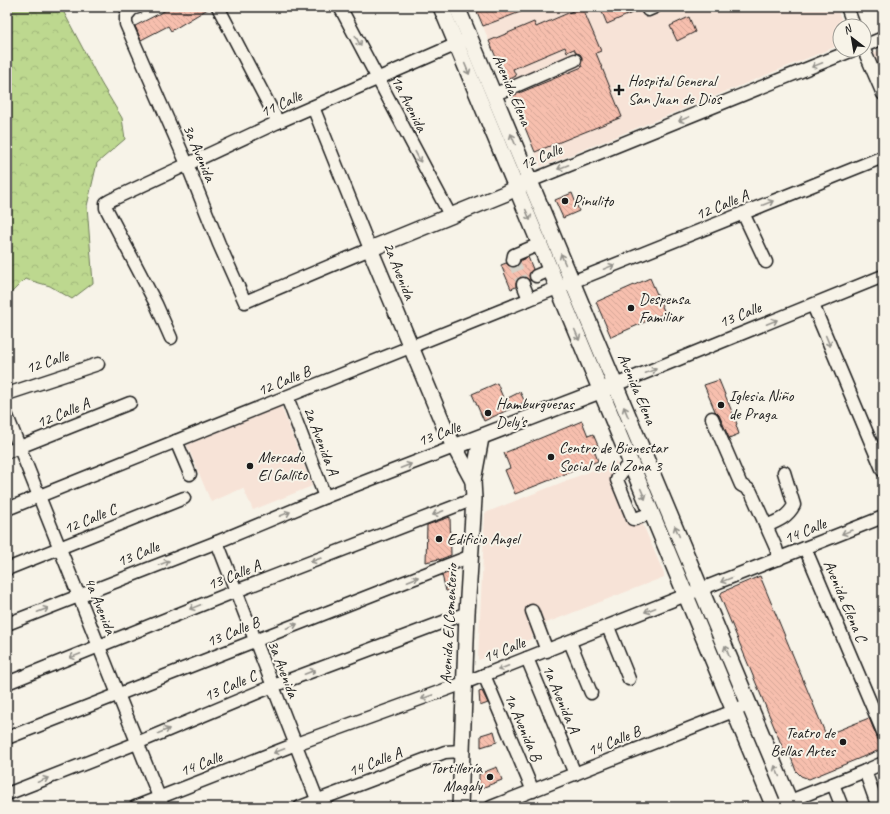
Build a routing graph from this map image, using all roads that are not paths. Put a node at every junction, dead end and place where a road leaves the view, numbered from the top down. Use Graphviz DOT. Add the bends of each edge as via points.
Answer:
graph roads {
  1 [pos="138,7"];
  2 [pos="218,7"];
  3 [pos="340,7"];
  4 [pos="441,7"];
  5 [pos="457,7"];
  6 [pos="846,7"];
  7 [pos="851,18"];
  8 [pos="883,38"];
  9 [pos="463,41"];
  10 [pos="872,43"];
  11 [pos="833,58"];
  12 [pos="867,58"];
  13 [pos="575,60"];
  14 [pos="378,78"];
  15 [pos="494,94"];
  16 [pos="883,94"];
  17 [pos="313,107"];
  18 [pos="278,122"];
  19 [pos="883,157"];
  20 [pos="187,164"];
  21 [pos="530,181"];
  22 [pos="516,188"];
  23 [pos="743,213"];
  24 [pos="450,216"];
  25 [pos="540,244"];
  26 [pos="370,249"];
  27 [pos="513,260"];
  28 [pos="766,262"];
  29 [pos="550,270"];
  30 [pos="536,276"];
  31 [pos="883,276"];
  32 [pos="572,282"];
  33 [pos="523,284"];
  34 [pos="558,287"];
  35 [pos="529,299"];
  36 [pos="245,302"];
  37 [pos="813,305"];
  38 [pos="171,338"];
  39 [pos="411,347"];
  40 [pos="98,364"];
  41 [pos="615,385"];
  42 [pos="601,391"];
  43 [pos="7,394"];
  44 [pos="286,397"];
  45 [pos="130,403"];
  46 [pos="7,416"];
  47 [pos="712,418"];
  48 [pos="481,438"];
  49 [pos="176,441"];
  50 [pos="20,447"];
  51 [pos="454,447"];
  52 [pos="7,452"];
  53 [pos="883,471"];
  54 [pos="784,472"];
  55 [pos="190,474"];
  56 [pos="473,481"];
  57 [pos="39,496"];
  58 [pos="325,497"];
  59 [pos="184,498"];
  60 [pos="474,499"];
  61 [pos="7,509"];
  62 [pos="883,517"];
  63 [pos="766,526"];
  64 [pos="217,542"];
  65 [pos="60,548"];
  66 [pos="806,548"];
  67 [pos="471,556"];
  68 [pos="779,559"];
  69 [pos="7,569"];
  70 [pos="702,589"];
  71 [pos="236,591"];
  72 [pos="686,596"];
  73 [pos="79,597"];
  74 [pos="532,611"];
  75 [pos="467,613"];
  76 [pos="7,624"];
  77 [pos="608,627"];
  78 [pos="255,640"];
  79 [pos="570,642"];
  80 [pos="99,646"];
  81 [pos="547,650"];
  82 [pos="527,658"];
  83 [pos="484,675"];
  84 [pos="629,679"];
  85 [pos="7,683"];
  86 [pos="464,683"];
  87 [pos="273,686"];
  88 [pos="591,693"];
  89 [pos="118,694"];
  90 [pos="748,705"];
  91 [pos="734,711"];
  92 [pos="883,732"];
  93 [pos="7,738"];
  94 [pos="137,743"];
  95 [pos="296,744"];
  96 [pos="461,751"];
  97 [pos="883,762"];
  98 [pos="865,771"];
  99 [pos="575,774"];
  100 [pos="833,784"];
  101 [pos="533,791"];
  102 [pos="7,794"];
  103 [pos="161,802"];
  104 [pos="319,804"];
  105 [pos="791,804"];
  106 [pos="135,807"];
  107 [pos="300,807"];
  108 [pos="460,807"];
  109 [pos="492,807"];
  110 [pos="774,807"];
  111 [pos="842,807"];
  112 [pos="878,807"];
  1 -- 20 [label="street, 3a Avenida" via="126,16 126,24"];
  2 -- 18 [label="street"];
  3 -- 14 [label="street, 1a Avenida, one-way"];
  4 -- 9 [label="main road, Avenida Elena"];
  5 -- 9 [label="main road, Avenida Elena"];
  6 -- 7 [label="street"];
  8 -- 10 [label="street"];
  9 -- 14 [label="street, 11 Calle"];
  9 -- 15 [label="main road, Avenida Elena"];
  9 -- 22 [label="main road, Avenida Elena, one-way"];
  11 -- 21 [label="street, 12 Calle, one-way"];
  12 -- 16 [label="street"];
  13 -- 15 [label="street"];
  14 -- 17 [label="street, 11 Calle"];
  14 -- 24 [label="street, 1a Avenida, one-way"];
  21 -- 15 [label="main road, Avenida Elena, one-way"];
  17 -- 18 [label="street, 11 Calle"];
  17 -- 26 [label="street, 2a Avenida"];
  18 -- 20 [label="street, 11 Calle"];
  23 -- 19 [label="street, 12 Calle A, one-way"];
  20 -- 36 [label="street, 3a Avenida"];
  20 -- 38 [label="street, 11 Calle" via="106,203 106,208"];
  21 -- 22 [label="main road, 12 Calle"];
  32 -- 21 [label="main road, Avenida Elena, one-way"];
  22 -- 24 [label="main road, 12 Calle"];
  22 -- 25 [label="main road, Avenida Elena, one-way"];
  23 -- 28 [label="street"];
  32 -- 23 [label="street, 12 Calle A, one-way"];
  24 -- 26 [label="main road, 12 Calle"];
  25 -- 27 [label="street" via="514,255"];
  25 -- 29 [label="main road, Avenida Elena"];
  26 -- 36 [label="street, 12 Calle"];
  26 -- 39 [label="main road, 2a Avenida"];
  29 -- 30 [label="street"];
  29 -- 34 [label="main road, Avenida Elena"];
  31 -- 37 [label="street, 13 Calle"];
  32 -- 34 [label="street, 12 Calle B"];
  32 -- 41 [label="main road, Avenida Elena"];
  33 -- 35 [label="street"];
  34 -- 35 [label="street, 12 Calle B"];
  34 -- 42 [label="main road, Avenida Elena, one-way"];
  35 -- 39 [label="street, 12 Calle B"];
  41 -- 37 [label="street, 13 Calle, one-way"];
  37 -- 53 [label="street, one-way"];
  39 -- 44 [label="street, 12 Calle B"];
  39 -- 51 [label="main road, 2a Avenida"];
  40 -- 43 [label="street, 12 Calle"];
  41 -- 42 [label="main road, 13 Calle"];
  70 -- 41 [label="main road, Avenida Elena, one-way"];
  42 -- 48 [label="main road, 13 Calle"];
  42 -- 72 [label="main road, Avenida Elena, one-way"];
  44 -- 49 [label="street, 12 Calle B"];
  44 -- 58 [label="street, 2a Avenida A"];
  45 -- 50 [label="street, 12 Calle A"];
  46 -- 50 [label="street, 4a Avenida"];
  47 -- 63 [label="street" via="741,485 751,492"];
  48 -- 51 [label="main road, 13 Calle"];
  48 -- 56 [label="main road"];
  49 -- 55 [label="street"];
  49 -- 57 [label="street, 12 Calle B"];
  50 -- 52 [label="street, 12 Calle A"];
  50 -- 57 [label="street, 4a Avenida"];
  51 -- 56 [label="main road, Avenida El Cementerio"];
  58 -- 51 [label="street, 13 Calle, one-way"];
  54 -- 63 [label="street" via="794,505 790,513"];
  56 -- 60 [label="main road, Avenida El Cementerio"];
  57 -- 61 [label="street, 12 Calle B"];
  57 -- 65 [label="street, 4a Avenida"];
  64 -- 58 [label="street, 13 Calle, one-way"];
  59 -- 65 [label="street, 12 Calle C"];
  60 -- 67 [label="main road, Avenida El Cementerio"];
  60 -- 71 [label="street, 13 Calle A, one-way"];
  62 -- 66 [label="street, 14 Calle, one-way"];
  63 -- 68 [label="street"];
  64 -- 71 [label="street, 3a Avenida"];
  73 -- 64 [label="street, 13 Calle, one-way"];
  65 -- 69 [label="street, 12 Calle C"];
  65 -- 73 [label="street, 4a Avenida"];
  66 -- 68 [label="street, 14 Calle"];
  66 -- 92 [label="street, Avenida Elena C"];
  67 -- 75 [label="main road, Avenida El Cementerio"];
  78 -- 67 [label="street, 13 Calle B, one-way"];
  68 -- 70 [label="street, 14 Calle, one-way"];
  70 -- 72 [label="street, 14 Calle"];
  90 -- 70 [label="main road, Avenida Elena, one-way"];
  71 -- 78 [label="street, 3a Avenida"];
  71 -- 80 [label="street, 13 Calle A, one-way"];
  72 -- 77 [label="street, 14 Calle, one-way"];
  72 -- 91 [label="main road, Avenida Elena"];
  76 -- 73 [label="street, 13 Calle, one-way"];
  73 -- 80 [label="street, 4a Avenida"];
  74 -- 81 [label="street"];
  75 -- 86 [label="main road, Avenida El Cementerio"];
  87 -- 75 [label="street, 13 Calle C, one-way"];
  77 -- 79 [label="street, 14 Calle"];
  77 -- 84 [label="street"];
  78 -- 87 [label="street, 3a Avenida"];
  78 -- 89 [label="street, 13 Calle B"];
  79 -- 81 [label="street, 14 Calle"];
  79 -- 88 [label="street"];
  80 -- 85 [label="street, 13 Calle A, one-way"];
  80 -- 89 [label="street, 4a Avenida"];
  81 -- 82 [label="street, 14 Calle"];
  82 -- 83 [label="street, 14 Calle, one-way"];
  82 -- 99 [label="street, 1a Avenida A"];
  83 -- 86 [label="street, 14 Calle"];
  83 -- 101 [label="street, 1a Avenida B"];
  86 -- 95 [label="street, 14 Calle, one-way"];
  86 -- 96 [label="main road, Avenida El Cementerio"];
  94 -- 87 [label="street, 13 Calle C, one-way"];
  87 -- 95 [label="street, 3a Avenida"];
  89 -- 93 [label="street, 13 Calle B"];
  89 -- 94 [label="street, 4a Avenida"];
  90 -- 91 [label="street, 14 Calle B"];
  105 -- 90 [label="main road, Avenida Elena, one-way"];
  91 -- 99 [label="street, 14 Calle B"];
  91 -- 110 [label="main road, Avenida Elena"];
  102 -- 94 [label="street, 13 Calle C, one-way"];
  94 -- 103 [label="street, 4a Avenida"];
  95 -- 103 [label="street, 14 Calle, one-way"];
  95 -- 104 [label="street, 3a Avenida"];
  96 -- 104 [label="street, 14 Calle A" via="445,752"];
  96 -- 108 [label="main road, Avenida El Cementerio"];
  97 -- 98 [label="street"];
  98 -- 100 [label="street"];
  98 -- 112 [label="street"];
  99 -- 101 [label="street, 14 Calle B"];
  100 -- 105 [label="street"];
  100 -- 111 [label="street"];
  101 -- 109 [label="street, 14 Calle B"];
  103 -- 106 [label="street, 14 Calle"];
  104 -- 107 [label="street, 14 Calle A"];
  105 -- 110 [label="street"];
}
